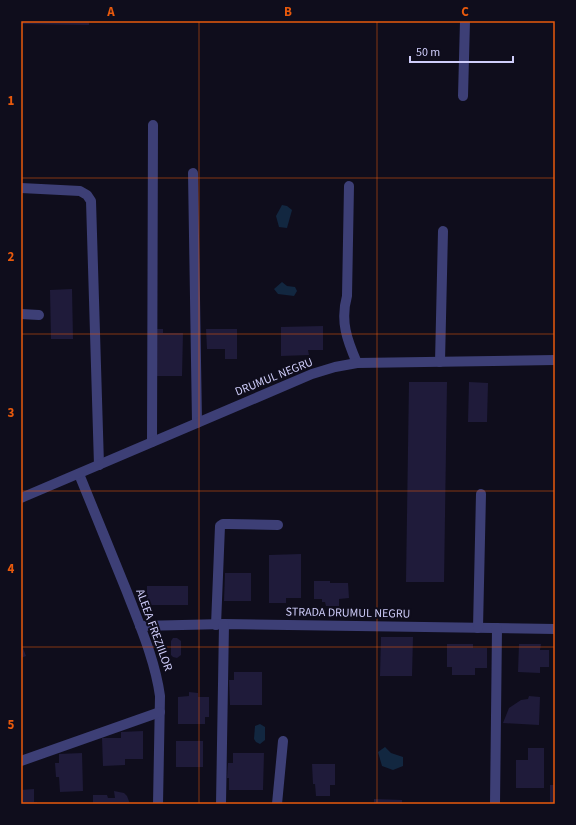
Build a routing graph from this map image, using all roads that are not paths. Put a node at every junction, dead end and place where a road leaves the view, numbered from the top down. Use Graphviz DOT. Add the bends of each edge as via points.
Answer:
graph roads {
  1 [pos="465,21"];
  2 [pos="463,96"];
  3 [pos="153,125"];
  4 [pos="193,174"];
  5 [pos="349,186"];
  6 [pos="21,188"];
  7 [pos="443,231"];
  8 [pos="21,314"];
  9 [pos="39,315"];
  10 [pos="555,360"];
  11 [pos="440,362"];
  12 [pos="357,363"];
  13 [pos="197,423"];
  14 [pos="152,442"];
  15 [pos="99,465"];
  16 [pos="79,474"];
  17 [pos="481,494"];
  18 [pos="21,498"];
  19 [pos="278,525"];
  20 [pos="220,624"];
  21 [pos="140,626"];
  22 [pos="478,628"];
  23 [pos="497,628"];
  24 [pos="555,629"];
  25 [pos="160,712"];
  26 [pos="283,741"];
  27 [pos="21,761"];
  28 [pos="158,804"];
  29 [pos="222,804"];
  30 [pos="277,804"];
  31 [pos="495,804"];
  1 -- 2 [label="street"];
  3 -- 14 [label="street"];
  4 -- 13 [label="street"];
  5 -- 12 [label="street" via="347,296 343,313 349,343"];
  6 -- 15 [label="street" via="80,191 91,201"];
  7 -- 11 [label="street"];
  8 -- 9 [label="street"];
  10 -- 11 [label="street, DRUMUL NEGRU"];
  11 -- 12 [label="street, DRUMUL NEGRU"];
  12 -- 13 [label="street, DRUMUL NEGRU" via="312,374"];
  13 -- 14 [label="street, DRUMUL NEGRU"];
  14 -- 15 [label="street, DRUMUL NEGRU"];
  15 -- 16 [label="street, DRUMUL NEGRU"];
  16 -- 18 [label="street, DRUMUL NEGRU"];
  16 -- 21 [label="street, ALEEA FREZIILOR"];
  17 -- 22 [label="street"];
  19 -- 20 [label="street" via="220,526"];
  20 -- 21 [label="street, STRADA DRUMUL NEGRU"];
  20 -- 22 [label="street, STRADA DRUMUL NEGRU"];
  20 -- 29 [label="street"];
  21 -- 25 [label="street, ALEEA FREZIILOR" via="158,679"];
  22 -- 23 [label="street, STRADA DRUMUL NEGRU"];
  23 -- 24 [label="street, STRADA DRUMUL NEGRU"];
  23 -- 31 [label="street"];
  25 -- 27 [label="street"];
  25 -- 28 [label="street, ALEEA FREZIILOR"];
  26 -- 30 [label="street"];
}
